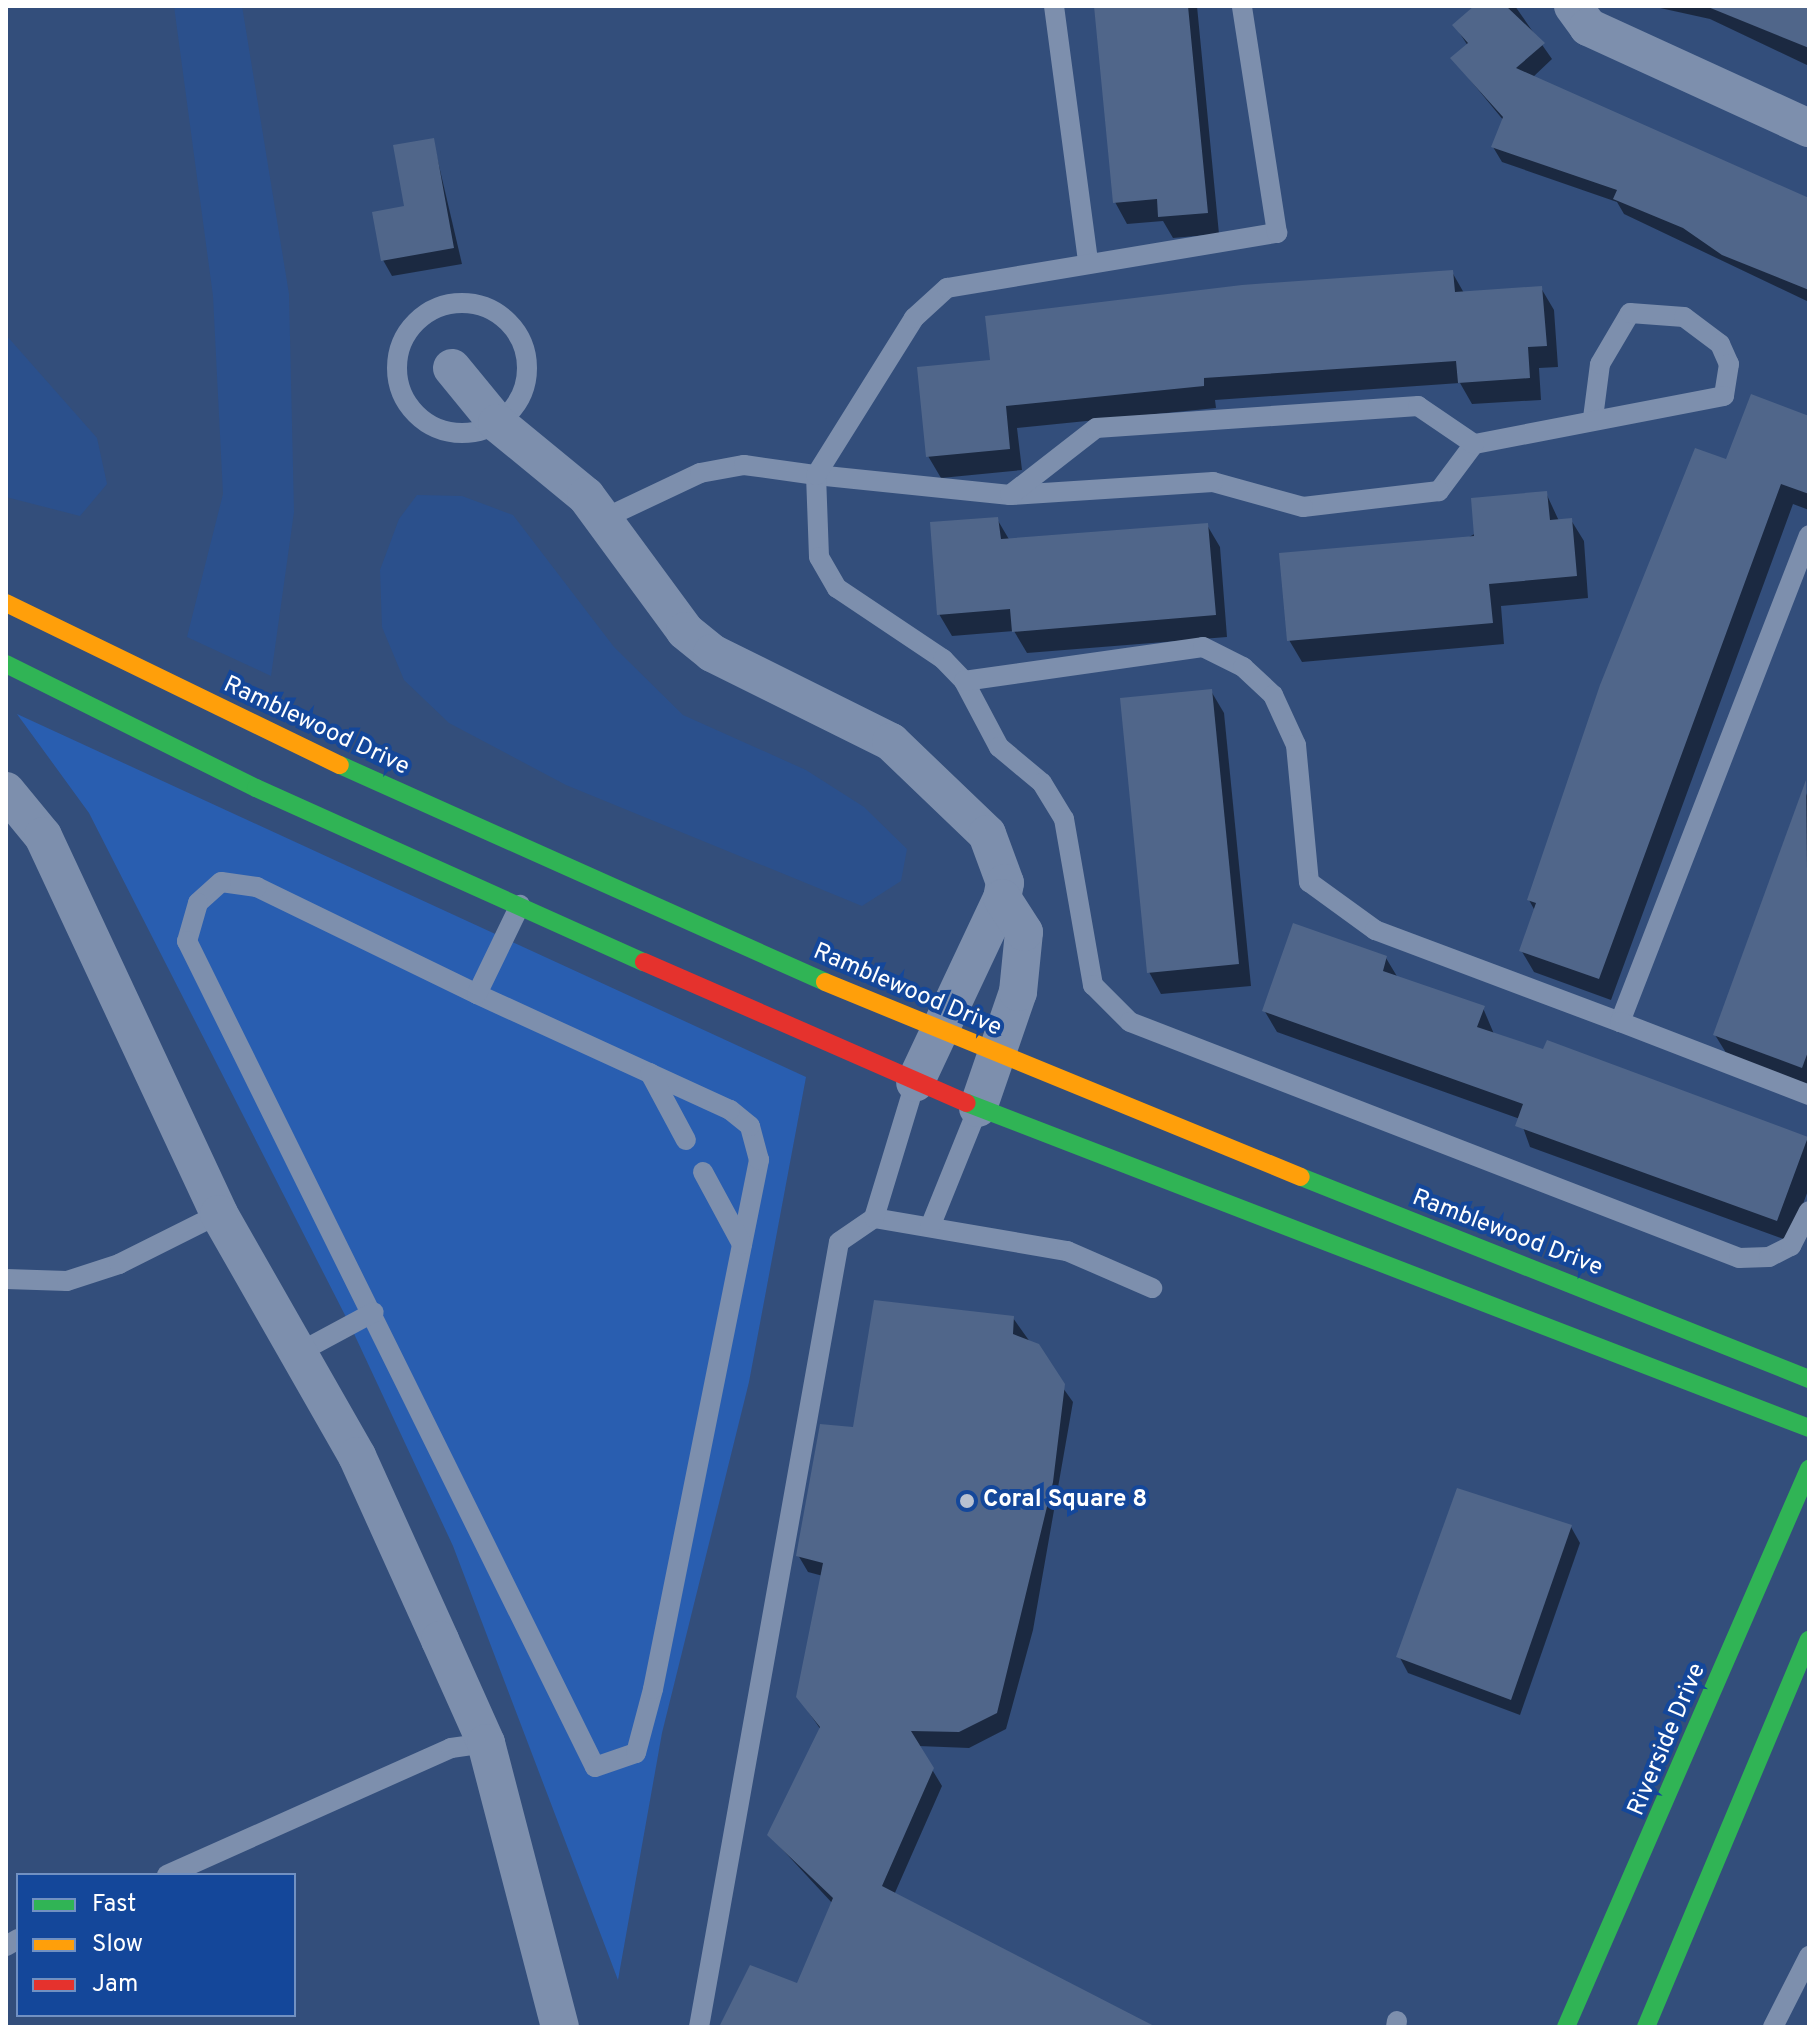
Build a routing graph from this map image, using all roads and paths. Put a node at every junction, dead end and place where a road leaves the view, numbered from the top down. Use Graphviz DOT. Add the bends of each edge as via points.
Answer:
graph roads {
  1 [pos="1054,6"];
  2 [pos="1242,6"];
  3 [pos="1573,6"];
  4 [pos="1809,128"];
  5 [pos="1088,261"];
  6 [pos="452,368"];
  7 [pos="1593,418"];
  8 [pos="497,423"];
  9 [pos="1474,444"];
  10 [pos="816,475"];
  11 [pos="1010,495"];
  12 [pos="605,518"];
  13 [pos="1809,535"];
  14 [pos="6,603"];
  15 [pos="6,664"];
  16 [pos="964,681"];
  17 [pos="6,791"];
  18 [pos="1002,898"];
  19 [pos="520,905"];
  20 [pos="477,994"];
  21 [pos="1620,1022"];
  22 [pos="939,1033"];
  23 [pos="998,1057"];
  24 [pos="650,1073"];
  25 [pos="915,1083"];
  26 [pos="1809,1095"];
  27 [pos="978,1108"];
  28 [pos="686,1140"];
  29 [pos="703,1172"];
  30 [pos="1809,1211"];
  31 [pos="219,1214"];
  32 [pos="874,1218"];
  33 [pos="930,1227"];
  34 [pos="742,1244"];
  35 [pos="8,1285"];
  36 [pos="1152,1288"];
  37 [pos="374,1312"];
  38 [pos="298,1353"];
  39 [pos="1809,1379"];
  40 [pos="1809,1428"];
  41 [pos="1809,1469"];
  42 [pos="1809,1640"];
  43 [pos="486,1743"];
  44 [pos="171,1873"];
  45 [pos="1809,1956"];
  46 [pos="560,2027"];
  47 [pos="699,2027"];
  48 [pos="1566,2027"];
  49 [pos="1646,2027"];
  50 [pos="1773,2027"];
  1 -- 5 [label="lane"];
  2 -- 5 [label="lane" via="1277,233"];
  3 -- 4 [label="street" via="1588,27"];
  5 -- 10 [label="lane" via="947,288 914,318"];
  6 -- 8 [label="street"];
  7 -- 7 [label="lane" via="1724,396 1729,364 1720,344 1684,317 1630,313 1600,364"];
  7 -- 9 [label="lane"];
  8 -- 8 [label="lane" via="527,377 512,326 462,302 427,313 397,358 412,410 443,431"];
  8 -- 12 [label="street"];
  9 -- 11 [label="lane" via="1439,491 1303,507 1213,482"];
  9 -- 11 [label="lane" via="1418,406 1096,428"];
  10 -- 11 [label="lane"];
  10 -- 12 [label="lane" via="744,465 700,473"];
  10 -- 16 [label="lane" via="819,557 837,588"];
  12 -- 18 [label="street" via="685,631 712,653 891,742 950,791 987,834 1005,883"];
  13 -- 21 [label="lane"];
  14 -- 22 [label="street, Ramblewood Drive" via="271,734"];
  15 -- 19 [label="street" via="256,788"];
  16 -- 21 [label="lane" via="1203,647 1243,667 1273,695 1296,745 1309,882 1375,930"];
  16 -- 30 [label="lane" via="983,726 1042,783 1064,819 1093,985 1130,1022 1739,1258 1791,1246"];
  17 -- 31 [label="street" via="43,836"];
  18 -- 22 [label="street"];
  18 -- 23 [label="street" via="1024,932 1018,992"];
  19 -- 20 [label="lane"];
  19 -- 25 [label="street"];
  20 -- 24 [label="lane"];
  20 -- 37 [label="lane" via="257,887 221,882 198,903 187,941"];
  21 -- 26 [label="lane"];
  22 -- 23 [label="street, Ramblewood Drive"];
  22 -- 25 [label="street"];
  23 -- 27 [label="street"];
  23 -- 39 [label="street, Ramblewood Drive"];
  24 -- 28 [label="lane"];
  24 -- 34 [label="lane" via="750,1126 759,1160"];
  25 -- 27 [label="street"];
  25 -- 32 [label="lane"];
  27 -- 33 [label="lane"];
  27 -- 40 [label="street"];
  29 -- 34 [label="lane"];
  31 -- 35 [label="lane" via="119,1264 67,1281"];
  31 -- 38 [label="street"];
  32 -- 33 [label="lane"];
  32 -- 47 [label="lane" via="839,1242"];
  33 -- 36 [label="lane" via="1067,1251"];
  34 -- 37 [label="lane" via="636,1753 595,1767"];
  37 -- 38 [label="lane"];
  38 -- 43 [label="street" via="357,1456"];
  41 -- 48 [label="street, Riverside Drive"];
  42 -- 49 [label="street"];
  43 -- 44 [label="lane" via="451,1748"];
  43 -- 46 [label="street"];
  45 -- 50 [label="lane"];
}
